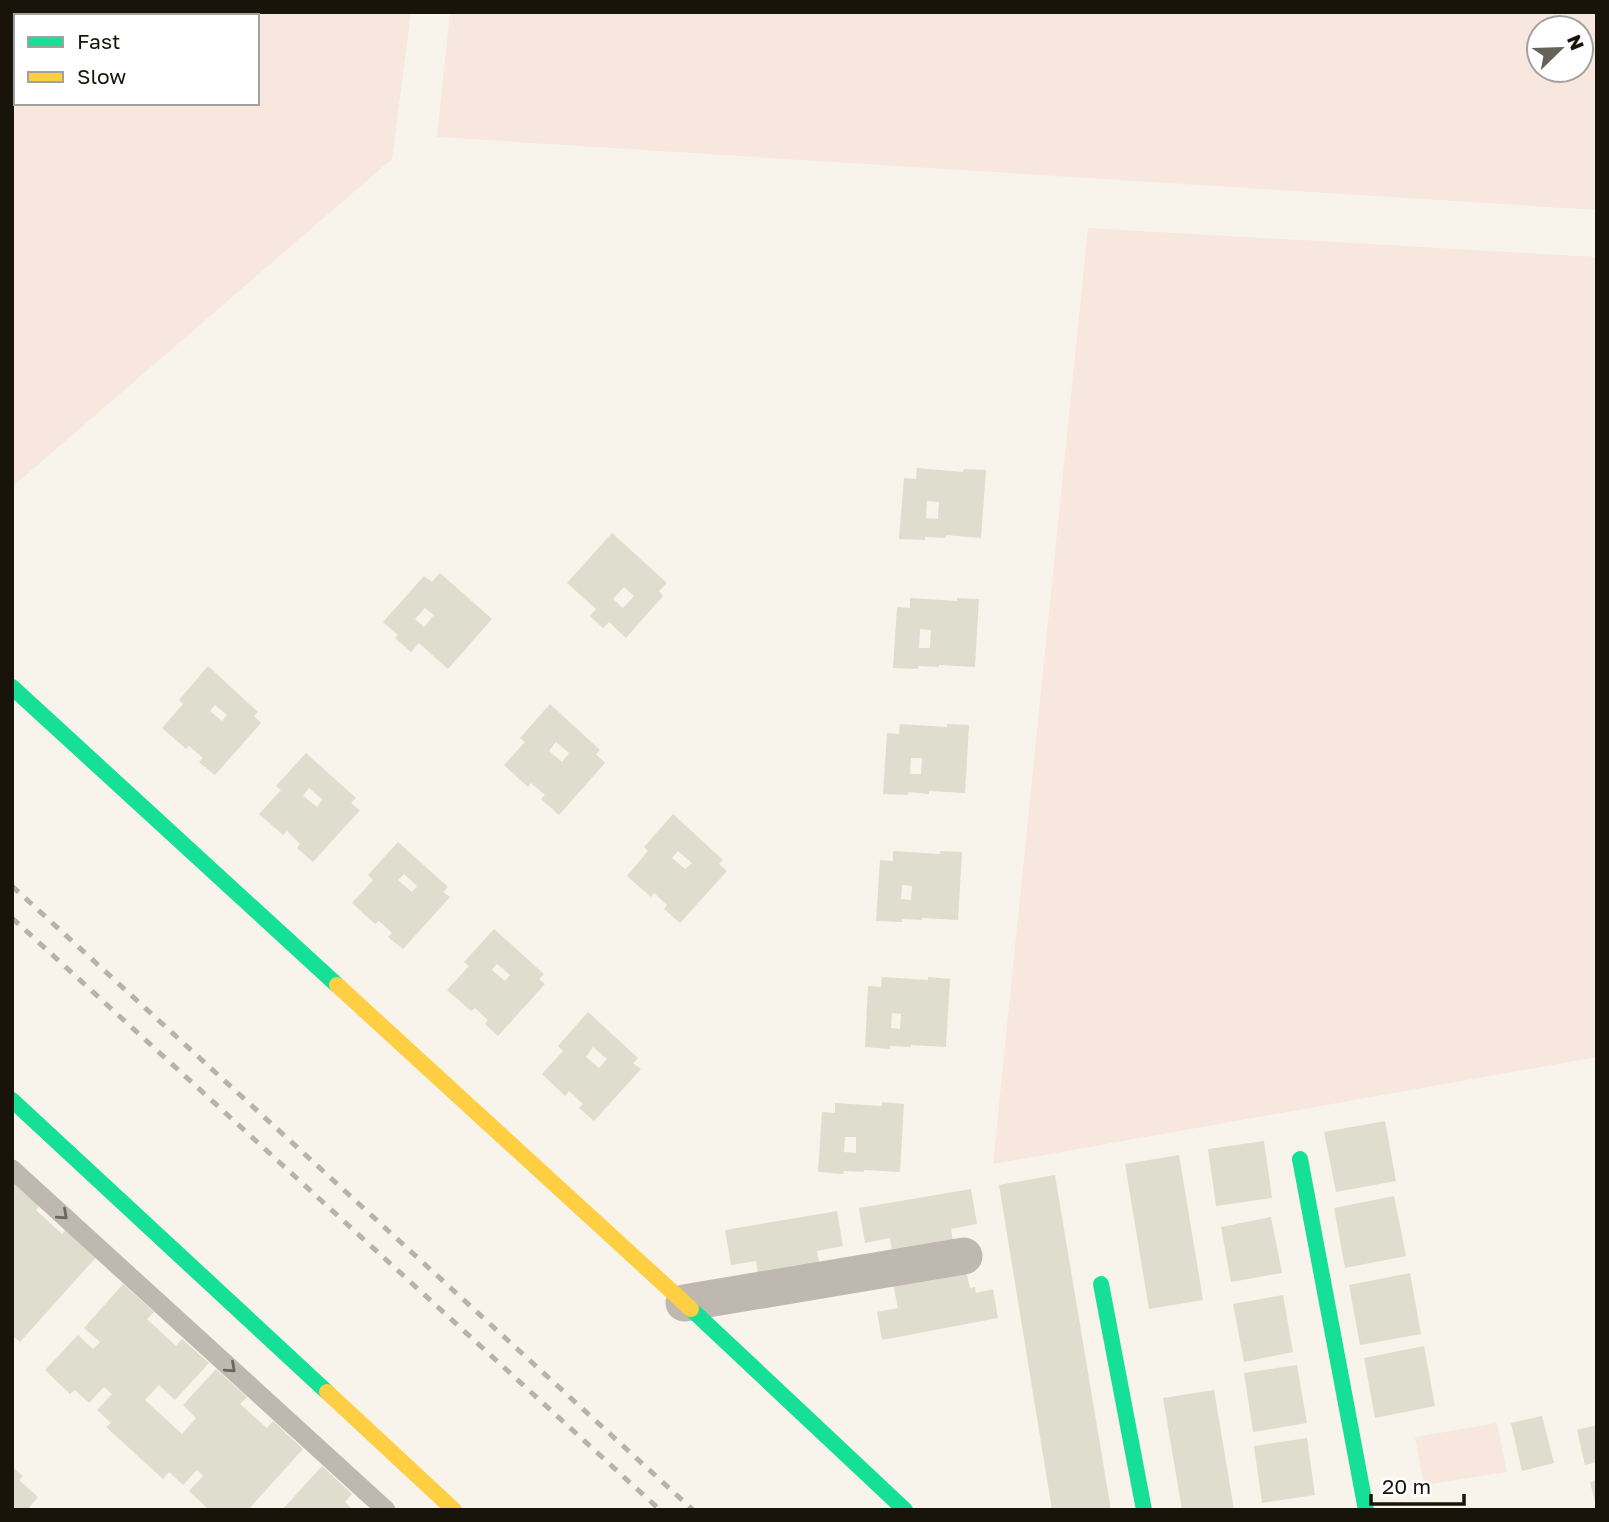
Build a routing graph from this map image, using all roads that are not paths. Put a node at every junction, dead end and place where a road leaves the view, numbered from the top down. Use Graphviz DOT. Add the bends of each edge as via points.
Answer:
graph roads {
  1 [pos="12,687"];
  2 [pos="12,1100"];
  3 [pos="1300,1159"];
  4 [pos="12,1169"];
  5 [pos="964,1256"];
  6 [pos="1101,1284"];
  7 [pos="684,1303"];
  8 [pos="386,1510"];
  9 [pos="454,1510"];
  10 [pos="905,1510"];
  11 [pos="1144,1510"];
  12 [pos="1366,1510"];
  1 -- 7 [label="street"];
  2 -- 9 [label="street"];
  3 -- 12 [label="street"];
  4 -- 8 [label="lane, one-way"];
  5 -- 7 [label="street"];
  6 -- 11 [label="street"];
  7 -- 10 [label="street"];
}
